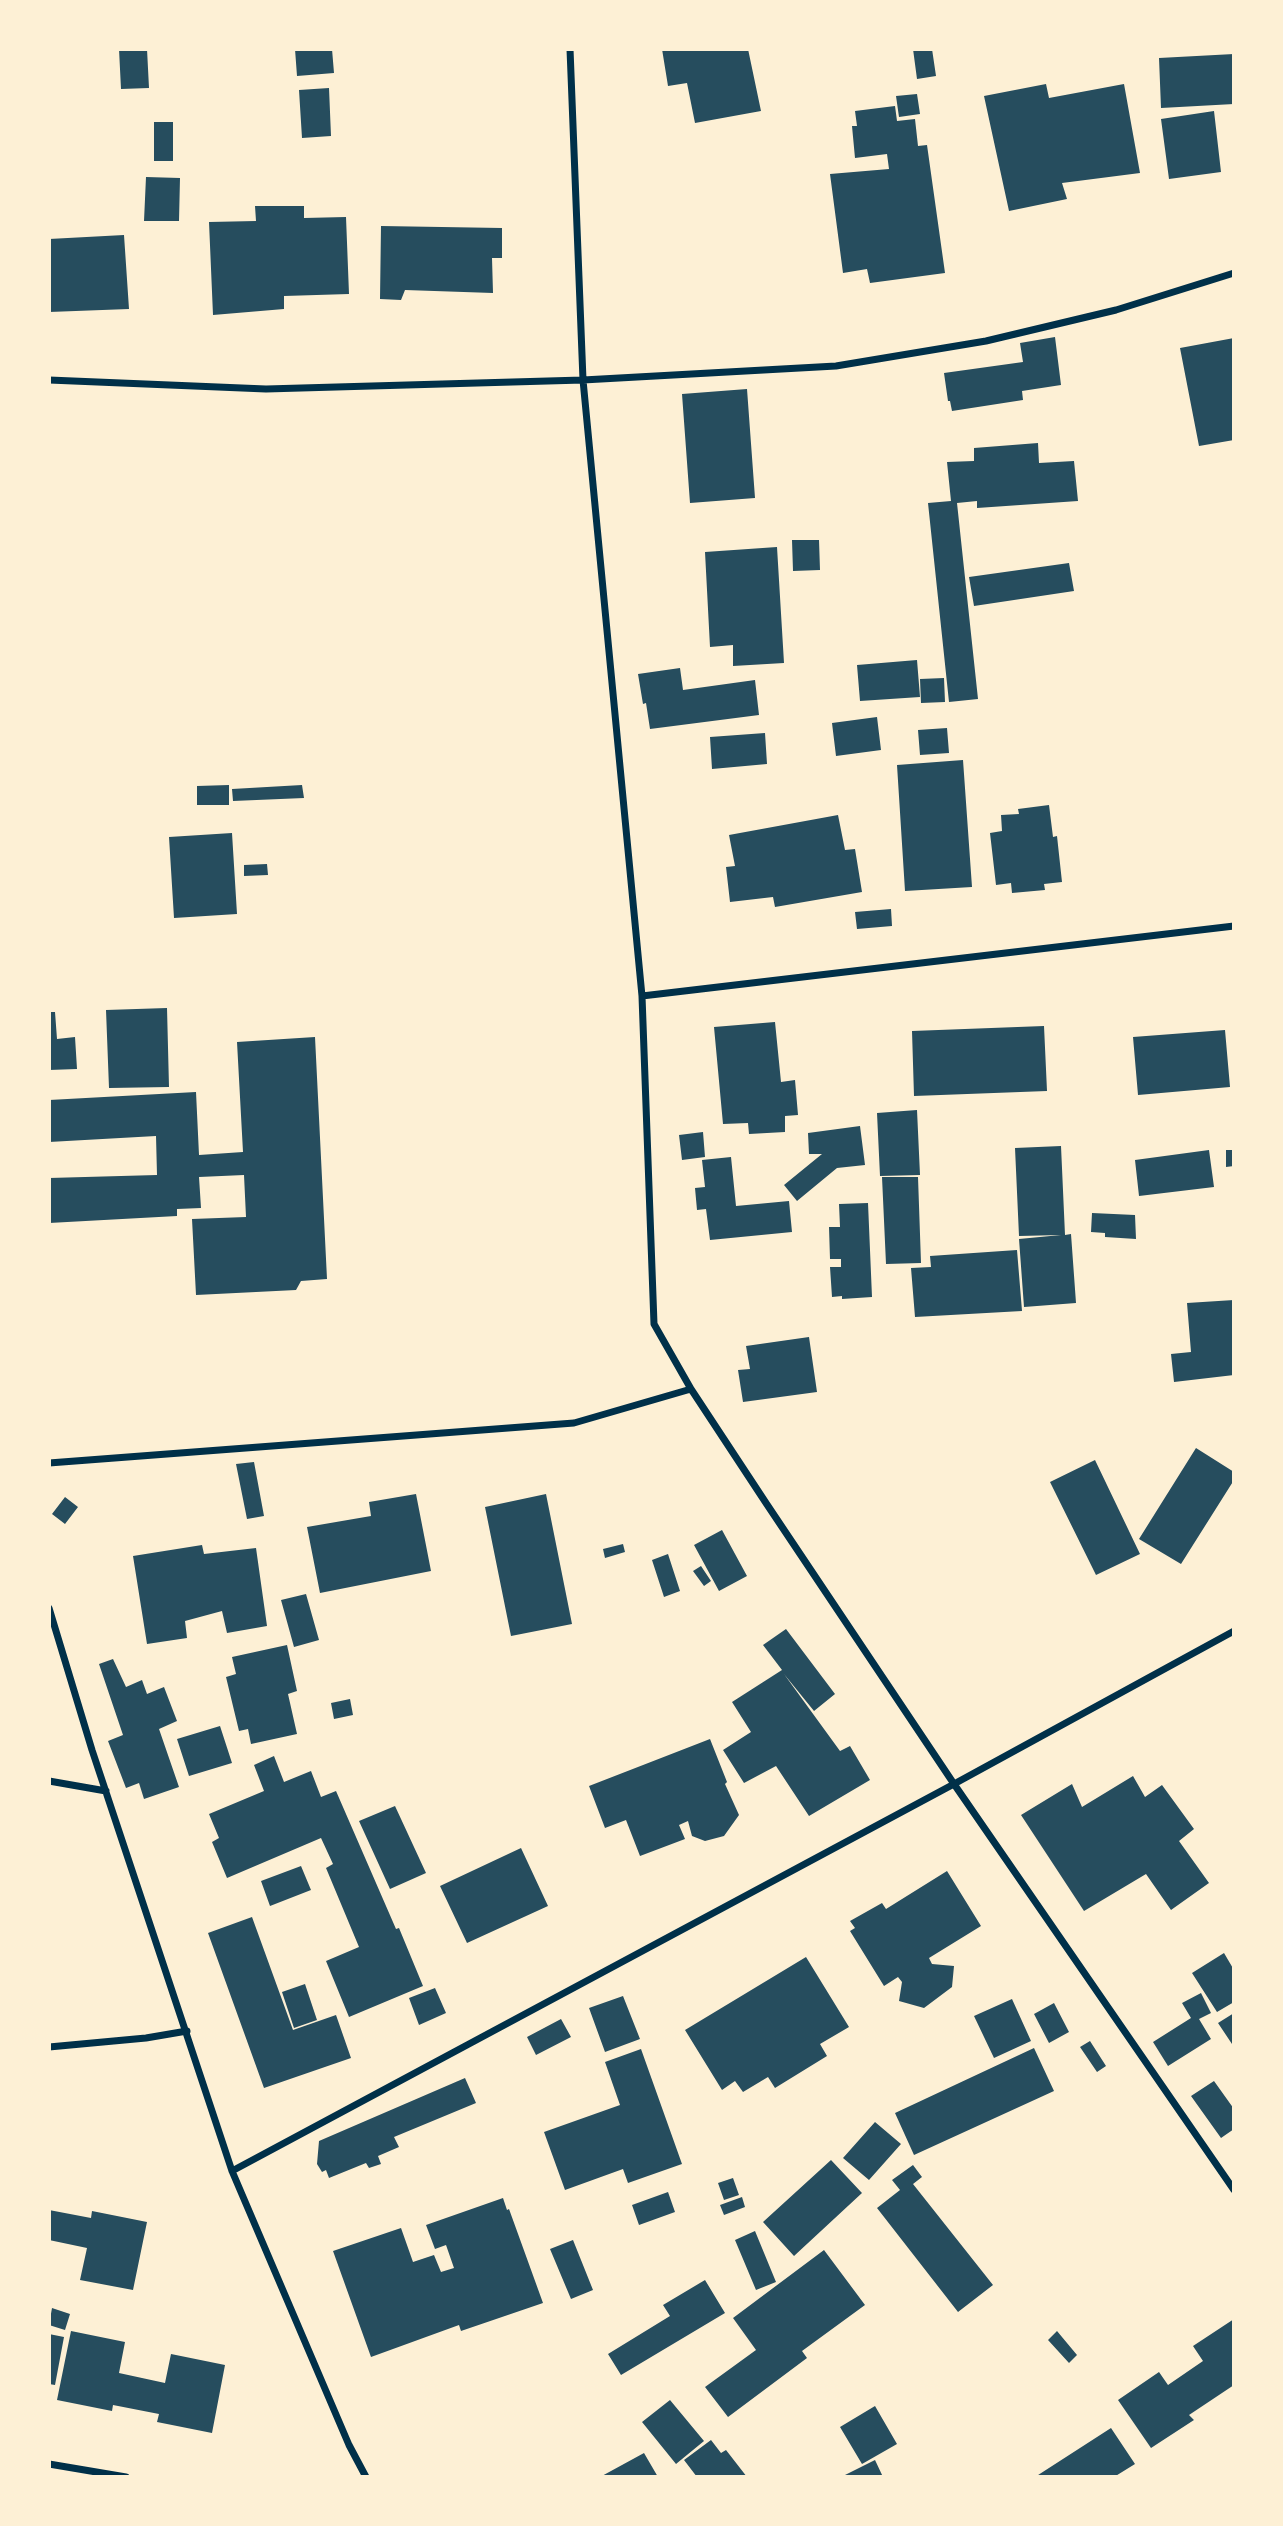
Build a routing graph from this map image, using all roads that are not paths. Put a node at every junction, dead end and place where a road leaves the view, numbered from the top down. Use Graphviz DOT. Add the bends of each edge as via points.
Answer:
graph roads {
  1 [pos="570,49"];
  2 [pos="1234,273"];
  3 [pos="49,380"];
  4 [pos="583,380"];
  5 [pos="1234,926"];
  6 [pos="642,996"];
  7 [pos="691,1389"];
  8 [pos="49,1463"];
  9 [pos="49,1608"];
  10 [pos="1234,1630"];
  11 [pos="49,1781"];
  12 [pos="954,1784"];
  13 [pos="106,1791"];
  14 [pos="187,2031"];
  15 [pos="49,2047"];
  16 [pos="232,2171"];
  17 [pos="1234,2190"];
  18 [pos="49,2464"];
  19 [pos="126,2477"];
  20 [pos="366,2477"];
  1 -- 4 [label="street"];
  2 -- 4 [label="street" via="1116,310 999,338 836,366"];
  3 -- 4 [label="street" via="267,389"];
  4 -- 6 [label="street"];
  5 -- 6 [label="street"];
  6 -- 7 [label="street" via="654,1324"];
  7 -- 8 [label="street" via="574,1423"];
  7 -- 12 [label="street"];
  9 -- 13 [label="street"];
  10 -- 12 [label="street"];
  11 -- 13 [label="street"];
  12 -- 16 [label="street"];
  12 -- 17 [label="street"];
  13 -- 14 [label="street"];
  14 -- 15 [label="street"];
  14 -- 16 [label="street"];
  16 -- 20 [label="street"];
  18 -- 19 [label="street"];
}
